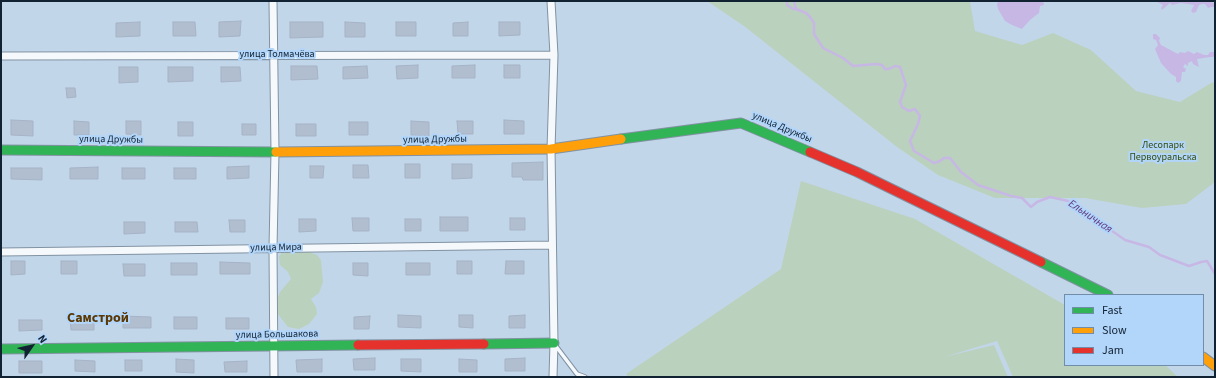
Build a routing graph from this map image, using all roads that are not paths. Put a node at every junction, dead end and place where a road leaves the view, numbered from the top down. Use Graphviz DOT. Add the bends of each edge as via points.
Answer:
graph roads {
  1 [pos="273,1"];
  2 [pos="551,1"];
  3 [pos="274,54"];
  4 [pos="554,55"];
  5 [pos="1,56"];
  6 [pos="551,149"];
  7 [pos="1,150"];
  8 [pos="274,152"];
  9 [pos="552,246"];
  10 [pos="273,248"];
  11 [pos="1,252"];
  12 [pos="1106,294"];
  13 [pos="554,343"];
  14 [pos="274,346"];
  15 [pos="1,349"];
  16 [pos="1204,358"];
  17 [pos="1215,366"];
  18 [pos="274,377"];
  19 [pos="552,377"];
  20 [pos="585,377"];
  1 -- 3 [label="street"];
  2 -- 4 [label="street"];
  3 -- 4 [label="street, улица Толмачёва"];
  3 -- 5 [label="street, улица Толмачёва"];
  3 -- 8 [label="street"];
  4 -- 6 [label="street"];
  6 -- 8 [label="street, улица Дружбы"];
  6 -- 9 [label="street"];
  6 -- 12 [label="street, улица Дружбы" via="741,123 857,172"];
  7 -- 8 [label="street, улица Дружбы"];
  8 -- 10 [label="street"];
  9 -- 10 [label="street, улица Мира"];
  9 -- 13 [label="street"];
  10 -- 11 [label="street, улица Мира"];
  10 -- 14 [label="street"];
  13 -- 14 [label="street, улица Большакова"];
  13 -- 19 [label="street"];
  13 -- 20 [label="lane" via="577,374"];
  14 -- 15 [label="street, улица Большакова"];
  14 -- 18 [label="street"];
  16 -- 17 [label="street"];
}
